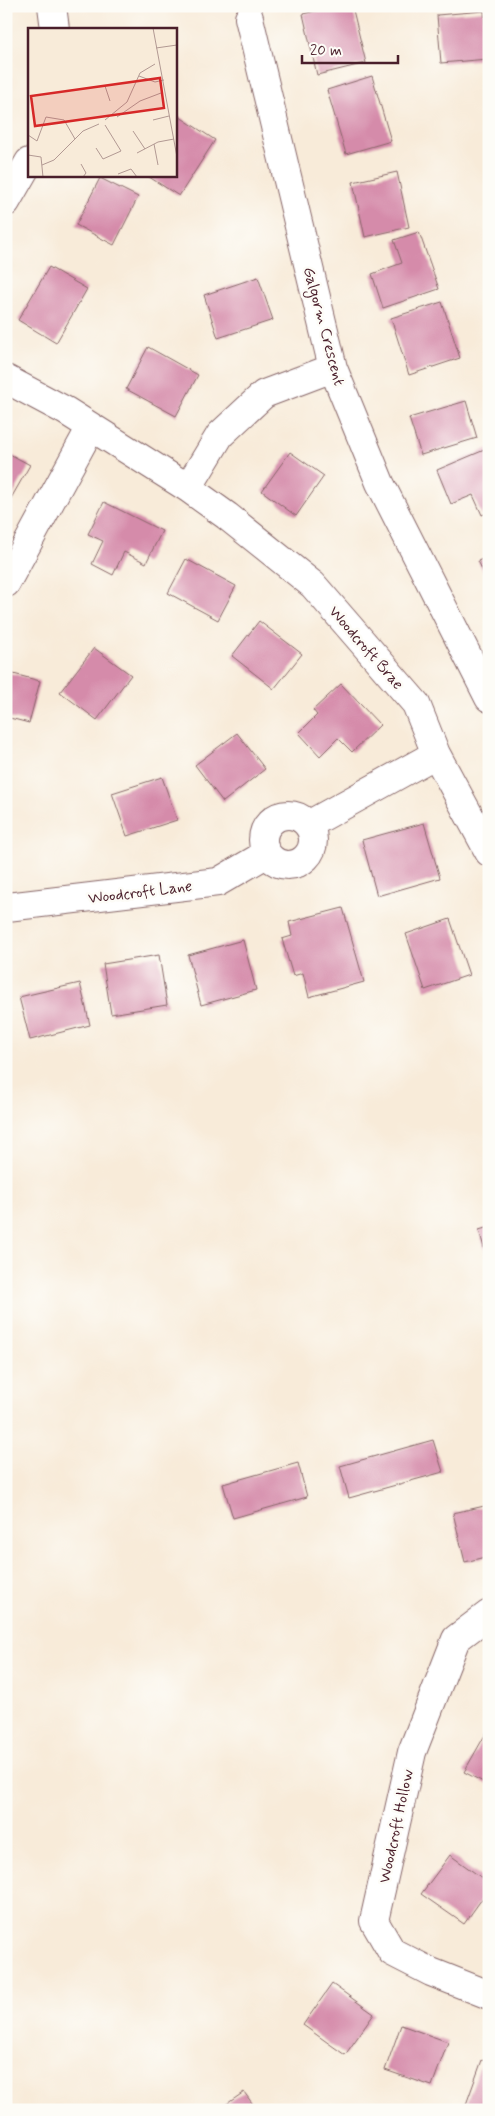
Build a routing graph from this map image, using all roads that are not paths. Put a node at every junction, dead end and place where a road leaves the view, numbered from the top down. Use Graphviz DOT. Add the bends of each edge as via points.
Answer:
graph roads {
  1 [pos="52,6"];
  2 [pos="249,18"];
  3 [pos="55,28"];
  4 [pos="28,164"];
  5 [pos="6,202"];
  6 [pos="332,368"];
  7 [pos="6,379"];
  8 [pos="91,426"];
  9 [pos="188,488"];
  10 [pos="6,583"];
  11 [pos="489,698"];
  12 [pos="436,754"];
  13 [pos="308,825"];
  14 [pos="489,852"];
  15 [pos="266,854"];
  16 [pos="7,907"];
  17 [pos="489,1614"];
  18 [pos="489,1995"];
  1 -- 3 [label="street"];
  2 -- 6 [label="street, Galgorm Crescent"];
  4 -- 5 [label="street"];
  6 -- 9 [label="street" via="264,394 220,435"];
  6 -- 11 [label="street, Galgorm Crescent" via="380,483"];
  7 -- 8 [label="street, Woodcroft Brae"];
  8 -- 9 [label="street, Woodcroft Brae"];
  8 -- 10 [label="street"];
  9 -- 12 [label="street, Woodcroft Brae" via="313,585 416,704"];
  12 -- 13 [label="street"];
  12 -- 14 [label="street, Woodcroft Brae"];
  13 -- 15 [label="street" via="294,816 278,817 265,829 263,846"];
  13 -- 15 [label="street" via="313,840 308,855 302,861 287,866"];
  15 -- 16 [label="street, Woodcroft Lane" via="218,882"];
  17 -- 18 [label="street, Woodcroft Hollow" via="456,1640 412,1752 374,1921 392,1952"];
}
